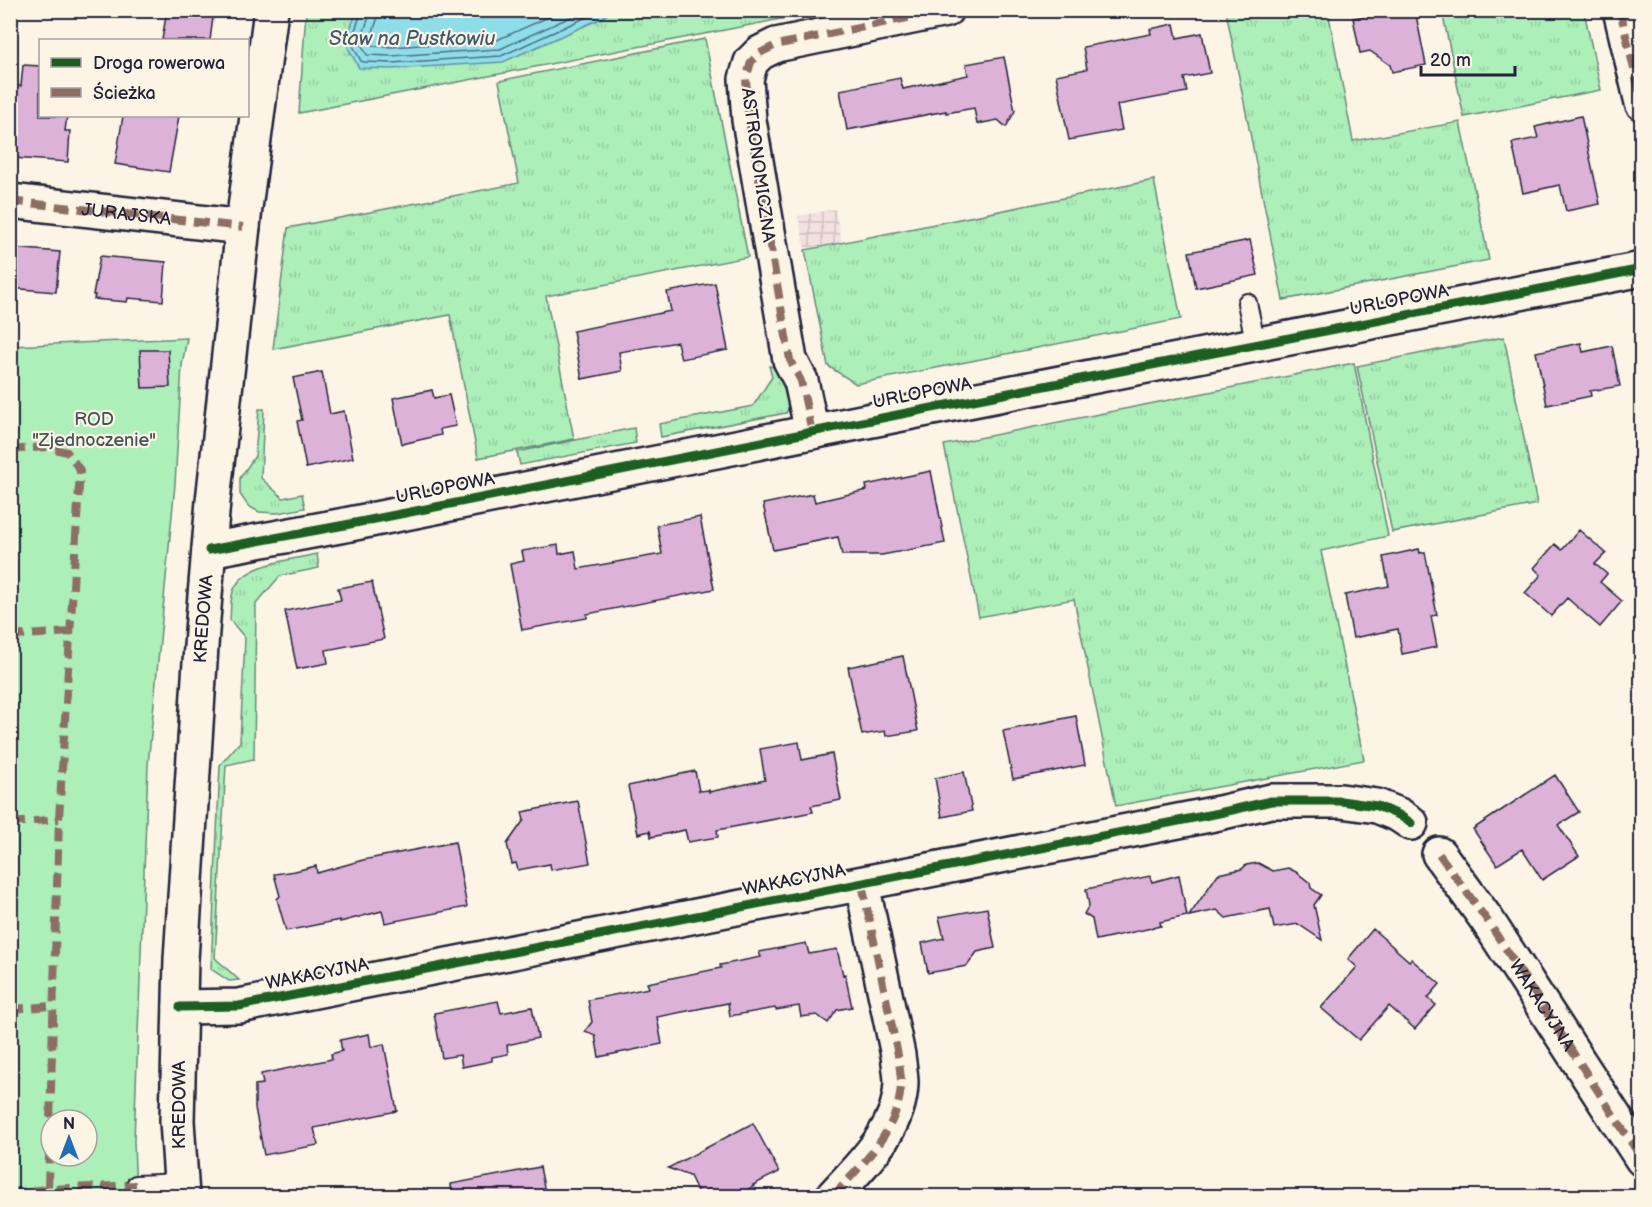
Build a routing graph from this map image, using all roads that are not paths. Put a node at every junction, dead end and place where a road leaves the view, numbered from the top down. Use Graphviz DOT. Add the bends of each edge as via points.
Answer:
graph roads {
  1 [pos="271,10"];
  2 [pos="946,10"];
  3 [pos="1620,10"];
  4 [pos="1641,103"];
  5 [pos="10,201"];
  6 [pos="243,227"];
  7 [pos="1641,270"];
  8 [pos="1247,303"];
  9 [pos="1256,345"];
  10 [pos="812,432"];
  11 [pos="209,550"];
  12 [pos="1411,824"];
  13 [pos="1439,854"];
  14 [pos="862,884"];
  15 [pos="180,1006"];
  16 [pos="1641,1159"];
  17 [pos="136,1185"];
  18 [pos="181,1190"];
  19 [pos="833,1197"];
  1 -- 6 [label="street, KREDOWA"];
  2 -- 10 [label="street, ASTRONOMICZNA" via="776,45 752,62 746,79 775,283 790,360 801,381"];
  3 -- 4 [label="street"];
  5 -- 6 [label="street, JURAJSKA"];
  6 -- 11 [label="street, KREDOWA"];
  7 -- 9 [label="street, URLOPOWA"];
  8 -- 9 [label="lane"];
  9 -- 10 [label="street, URLOPOWA"];
  10 -- 11 [label="street, URLOPOWA"];
  11 -- 15 [label="street, KREDOWA"];
  12 -- 14 [label="street, WAKACYJNA" via="1399,814 1377,806 1341,801 1271,801"];
  13 -- 16 [label="street, WAKACYJNA" via="1487,920"];
  14 -- 15 [label="street, WAKACYJNA" via="239,1006"];
  14 -- 19 [label="street, WAKACYJNA" via="901,1084 896,1111 885,1135"];
  15 -- 18 [label="street, KREDOWA" via="177,1120"];
  17 -- 18 [label="lane"];
}
